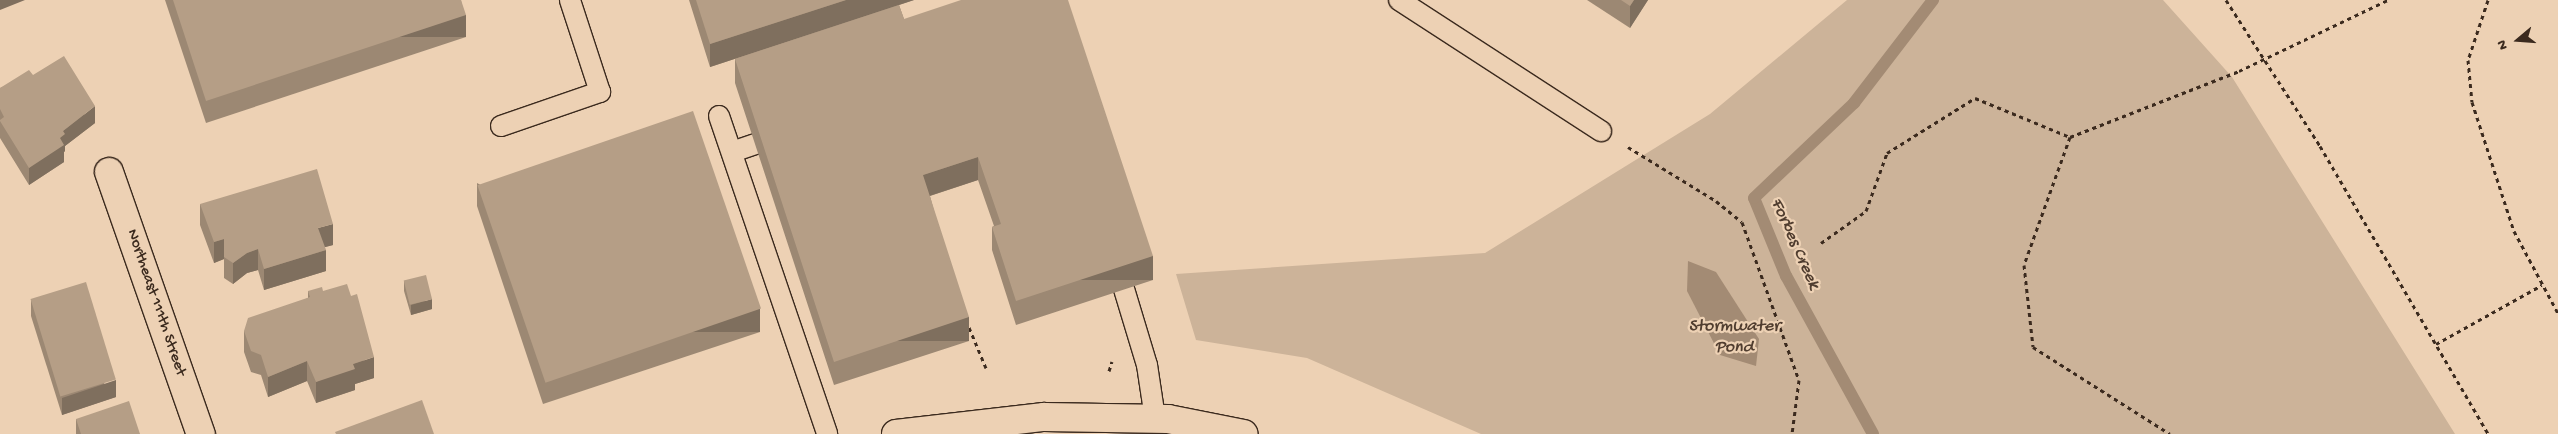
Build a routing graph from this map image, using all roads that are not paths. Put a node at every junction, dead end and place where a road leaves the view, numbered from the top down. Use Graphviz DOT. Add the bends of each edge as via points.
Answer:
graph roads {
  1 [pos="570,0"];
  2 [pos="1399,0"];
  3 [pos="719,116"];
  4 [pos="501,126"];
  5 [pos="1602,131"];
  6 [pos="755,144"];
  7 [pos="732,152"];
  8 [pos="109,172"];
  9 [pos="1124,289"];
  10 [pos="1162,419"];
  11 [pos="201,434"];
  12 [pos="827,434"];
  13 [pos="896,434"];
  14 [pos="1244,434"];
  1 -- 4 [label="lane" via="600,92"];
  2 -- 5 [label="lane"];
  3 -- 7 [label="lane"];
  6 -- 7 [label="lane"];
  7 -- 12 [label="lane"];
  8 -- 11 [label="street, Northeast 111th Street"];
  9 -- 10 [label="lane"];
  10 -- 13 [label="street" via="1044,416"];
  10 -- 14 [label="street"];
}
